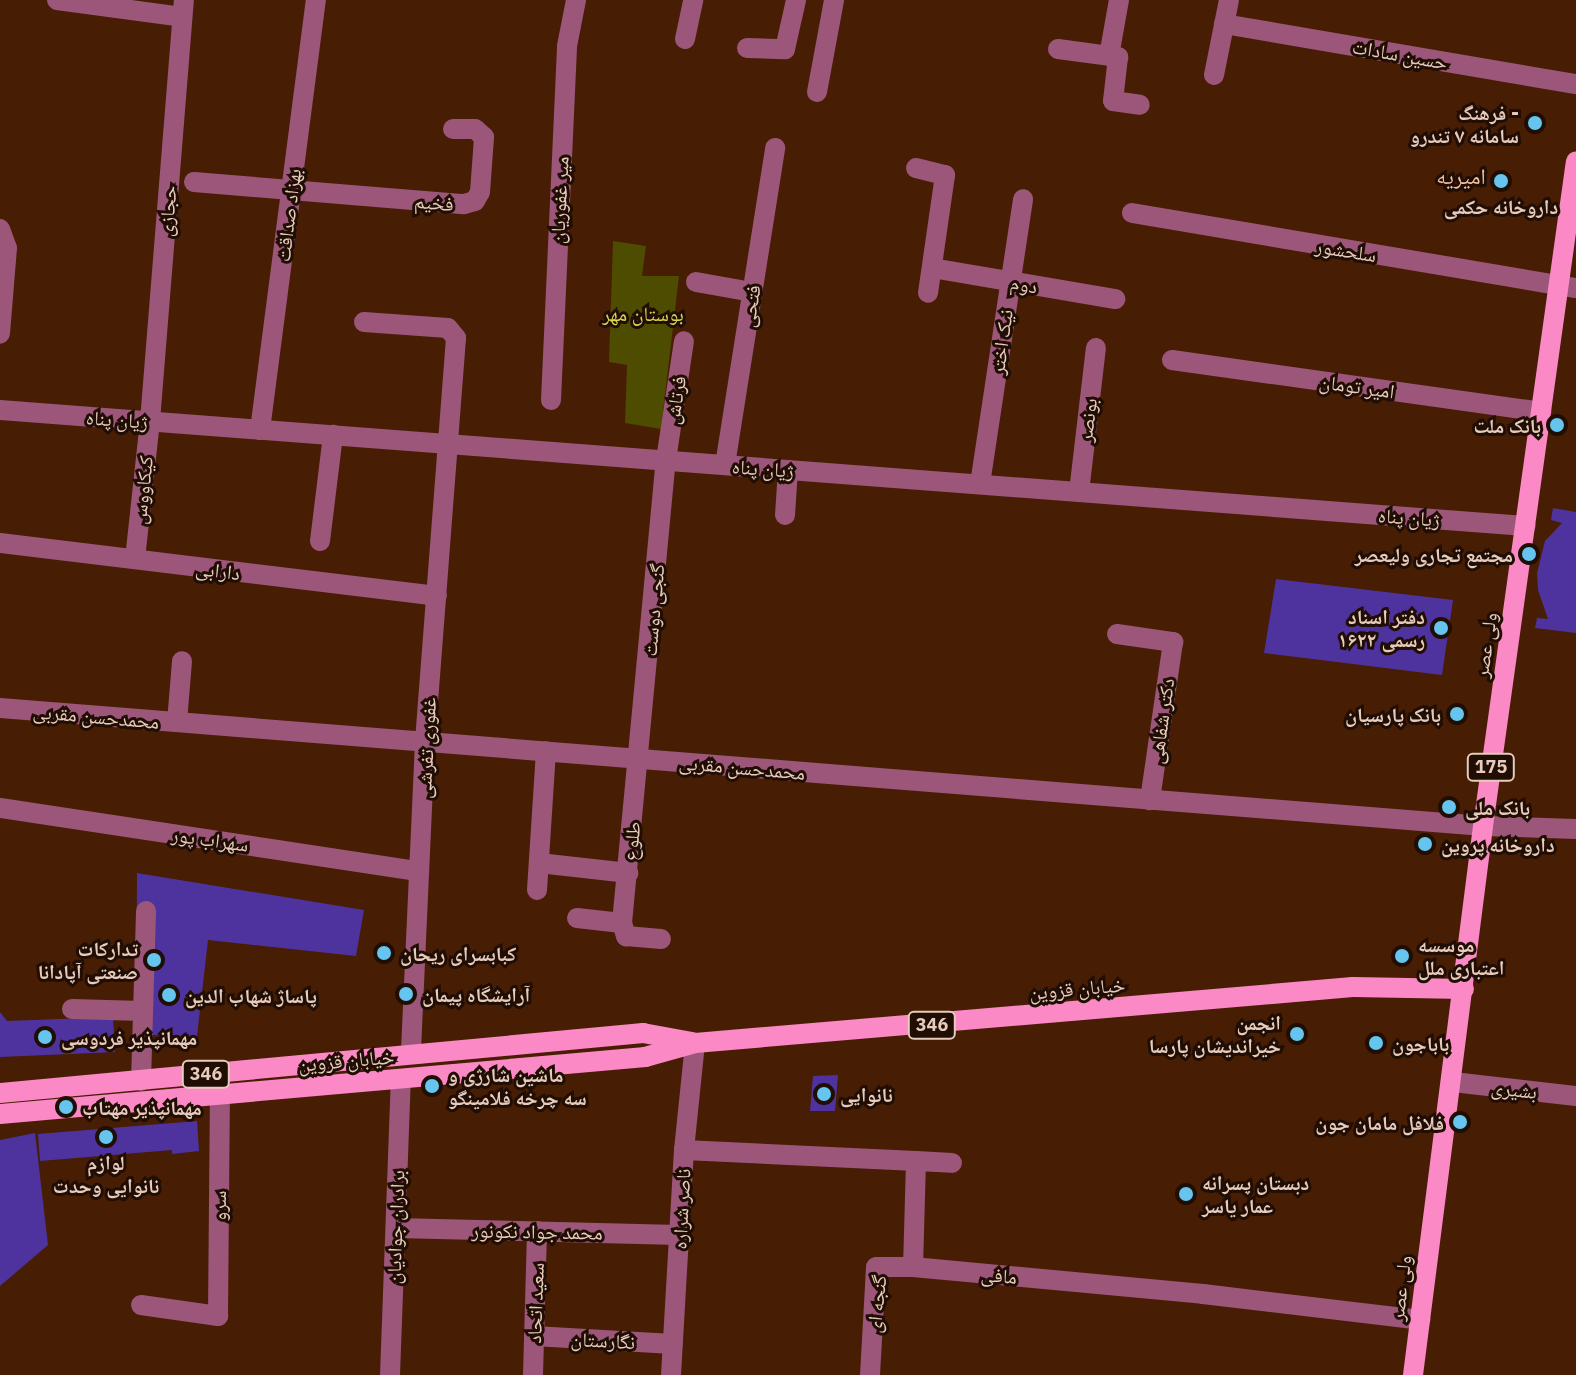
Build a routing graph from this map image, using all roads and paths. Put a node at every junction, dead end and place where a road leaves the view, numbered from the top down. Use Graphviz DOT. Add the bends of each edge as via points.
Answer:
graph roads {
  1 [pos="57,0"];
  2 [pos="316,0"];
  3 [pos="576,0"];
  4 [pos="693,0"];
  5 [pos="796,0"];
  6 [pos="834,0"];
  7 [pos="1119,0"];
  8 [pos="1229,0"];
  9 [pos="183,9"];
  10 [pos="1224,24"];
  11 [pos="685,39"];
  12 [pos="747,48"];
  13 [pos="1058,49"];
  14 [pos="1109,56"];
  15 [pos="1214,75"];
  16 [pos="1576,84"];
  17 [pos="817,92"];
  18 [pos="1140,105"];
  19 [pos="453,129"];
  20 [pos="775,148"];
  21 [pos="1576,161"];
  22 [pos="916,168"];
  23 [pos="194,182"];
  24 [pos="291,190"];
  25 [pos="1023,199"];
  26 [pos="1132,213"];
  27 [pos="1573,226"];
  28 [pos="0,229"];
  29 [pos="932,268"];
  30 [pos="696,282"];
  31 [pos="1010,282"];
  32 [pos="1568,288"];
  33 [pos="752,292"];
  34 [pos="928,293"];
  35 [pos="1115,299"];
  36 [pos="364,322"];
  37 [pos="0,334"];
  38 [pos="684,341"];
  39 [pos="1096,348"];
  40 [pos="1172,360"];
  41 [pos="551,400"];
  42 [pos="0,410"];
  43 [pos="1541,412"];
  44 [pos="150,421"];
  45 [pos="260,430"];
  46 [pos="333,435"];
  47 [pos="449,444"];
  48 [pos="666,460"];
  49 [pos="725,465"];
  50 [pos="788,470"];
  51 [pos="980,484"];
  52 [pos="1079,492"];
  53 [pos="785,515"];
  54 [pos="1526,526"];
  55 [pos="320,541"];
  56 [pos="0,543"];
  57 [pos="135,559"];
  58 [pos="437,596"];
  59 [pos="1117,634"];
  60 [pos="182,661"];
  61 [pos="0,708"];
  62 [pos="177,722"];
  63 [pos="425,742"];
  64 [pos="546,751"];
  65 [pos="639,759"];
  66 [pos="1150,800"];
  67 [pos="0,808"];
  68 [pos="1483,826"];
  69 [pos="1576,829"];
  70 [pos="539,863"];
  71 [pos="419,871"];
  72 [pos="628,873"];
  73 [pos="537,890"];
  74 [pos="146,911"];
  75 [pos="577,918"];
  76 [pos="622,923"];
  77 [pos="661,939"];
  78 [pos="1464,989"];
  79 [pos="72,1009"];
  80 [pos="143,1011"];
  81 [pos="695,1043"];
  82 [pos="411,1052"];
  83 [pos="401,1079"];
  84 [pos="141,1081"];
  85 [pos="1453,1082"];
  86 [pos="0,1093"];
  87 [pos="220,1096"];
  88 [pos="1576,1096"];
  89 [pos="0,1114"];
  90 [pos="684,1150"];
  91 [pos="916,1161"];
  92 [pos="952,1163"];
  93 [pos="396,1228"];
  94 [pos="537,1231"];
  95 [pos="679,1235"];
  96 [pos="913,1267"];
  97 [pos="141,1305"];
  98 [pos="1420,1320"];
  99 [pos="534,1336"];
  100 [pos="673,1344"];
  101 [pos="390,1375"];
  102 [pos="533,1375"];
  103 [pos="671,1375"];
  104 [pos="870,1375"];
  105 [pos="1413,1375"];
  1 -- 9 [label="street"];
  2 -- 24 [label="street, بهزاد صداقت"];
  3 -- 41 [label="street, میر غفوریان" via="567,46"];
  4 -- 11 [label="street"];
  5 -- 12 [label="street" via="785,49"];
  6 -- 17 [label="street"];
  7 -- 14 [label="street"];
  8 -- 10 [label="street"];
  9 -- 44 [label="street, حجازی"];
  10 -- 15 [label="street"];
  10 -- 16 [label="street, حسین سادات"];
  13 -- 14 [label="street"];
  14 -- 18 [label="street" via="1118,57 1113,101"];
  19 -- 24 [label="street, فخیم" via="475,129 484,137 475,201"];
  20 -- 33 [label="street, فتحی"];
  21 -- 27 [label="main road, ولی عصر / 175"];
  22 -- 29 [label="street" via="945,175"];
  23 -- 24 [label="street"];
  24 -- 45 [label="street, بهزاد صداقت"];
  25 -- 31 [label="street, نیک اختر"];
  26 -- 32 [label="street, سلحشور"];
  27 -- 32 [label="main road, ولی عصر / 175"];
  28 -- 37 [label="street" via="7,248"];
  29 -- 31 [label="street, دوم"];
  29 -- 34 [label="street"];
  30 -- 33 [label="street"];
  31 -- 35 [label="street, دوم"];
  31 -- 51 [label="street, نیک اختر"];
  32 -- 43 [label="main road, ولی عصر / 175"];
  33 -- 49 [label="street, فتحی"];
  36 -- 47 [label="street, غفوری تفرشی" via="454,332"];
  38 -- 48 [label="street, فرتاش"];
  39 -- 52 [label="street, بونصر"];
  40 -- 43 [label="street, امیر تومان"];
  42 -- 44 [label="street, ژیان پناه"];
  43 -- 54 [label="main road, ولی عصر / 175"];
  44 -- 45 [label="street, ژیان پناه"];
  44 -- 57 [label="street, کیکاووس"];
  45 -- 46 [label="street, ژیان پناه"];
  46 -- 47 [label="street, ژیان پناه"];
  46 -- 55 [label="street"];
  47 -- 48 [label="street, ژیان پناه"];
  47 -- 58 [label="street, غفوری تفرشی"];
  48 -- 49 [label="street, ژیان پناه"];
  48 -- 65 [label="street, گنجی دوست"];
  49 -- 50 [label="street, ژیان پناه"];
  50 -- 51 [label="street, ژیان پناه"];
  50 -- 53 [label="street"];
  51 -- 52 [label="street, ژیان پناه"];
  52 -- 54 [label="street, ژیان پناه"];
  54 -- 68 [label="main road, ولی عصر / 175"];
  56 -- 57 [label="street, دارابی"];
  57 -- 58 [label="street, دارابی"];
  58 -- 63 [label="street, غفوری تفرشی"];
  59 -- 66 [label="street, دکتر شفاهی" via="1173,642"];
  60 -- 62 [label="street"];
  61 -- 62 [label="street, محمدحسن مقربی"];
  62 -- 63 [label="street, محمدحسن مقربی"];
  63 -- 64 [label="street, محمدحسن مقربی"];
  63 -- 71 [label="street, غفوری تفرشی"];
  64 -- 65 [label="street, محمدحسن مقربی"];
  64 -- 70 [label="street"];
  65 -- 66 [label="street, محمدحسن مقربی"];
  65 -- 72 [label="street, طلوع"];
  66 -- 68 [label="street, محمدحسن مقربی"];
  67 -- 71 [label="street, سهراب پور"];
  68 -- 69 [label="street, محمدحسن مقربی"];
  68 -- 78 [label="main road, ولی عصر / 175"];
  70 -- 72 [label="street"];
  70 -- 73 [label="street"];
  71 -- 82 [label="street, غفوری تفرشی"];
  72 -- 76 [label="street, طلوع"];
  74 -- 80 [label="street"];
  75 -- 76 [label="street"];
  76 -- 77 [label="street" via="626,936"];
  78 -- 81 [label="main road, خیابان قزوین / 346" via="1353,987"];
  78 -- 85 [label="main road, ولی عصر / 175"];
  79 -- 80 [label="street"];
  80 -- 84 [label="street"];
  81 -- 82 [label="main road, خیابان قزوین" via="643,1033"];
  81 -- 83 [label="main road, خیابان قزوین / 346" via="645,1057"];
  81 -- 90 [label="street, ناصر شراره"];
  82 -- 84 [label="main road, خیابان قزوین / 346"];
  83 -- 87 [label="main road, خیابان قزوین / 346"];
  83 -- 93 [label="street, برادران جوادیان"];
  84 -- 86 [label="main road, خیابان قزوین / 346"];
  85 -- 88 [label="street, بشیری"];
  85 -- 98 [label="main road, ولی عصر / 175"];
  87 -- 89 [label="main road, خیابان قزوین / 346"];
  87 -- 97 [label="street, سرو" via="218,1316"];
  90 -- 91 [label="street"];
  90 -- 95 [label="street, ناصر شراره"];
  91 -- 92 [label="street"];
  91 -- 96 [label="street"];
  93 -- 94 [label="street, محمد جواد نکونور"];
  93 -- 101 [label="street, برادران جوادیان"];
  94 -- 95 [label="street, محمد جواد نکونور"];
  94 -- 99 [label="street, سعید اتحاد"];
  95 -- 100 [label="street, ناصر شراره"];
  96 -- 98 [label="street, مافی"];
  96 -- 104 [label="street, گنجه ای" via="876,1267"];
  98 -- 105 [label="main road, ولی عصر / 175"];
  99 -- 100 [label="street, نگارستان"];
  99 -- 102 [label="street, سعید اتحاد"];
  100 -- 103 [label="street, ناصر شراره"];
}
